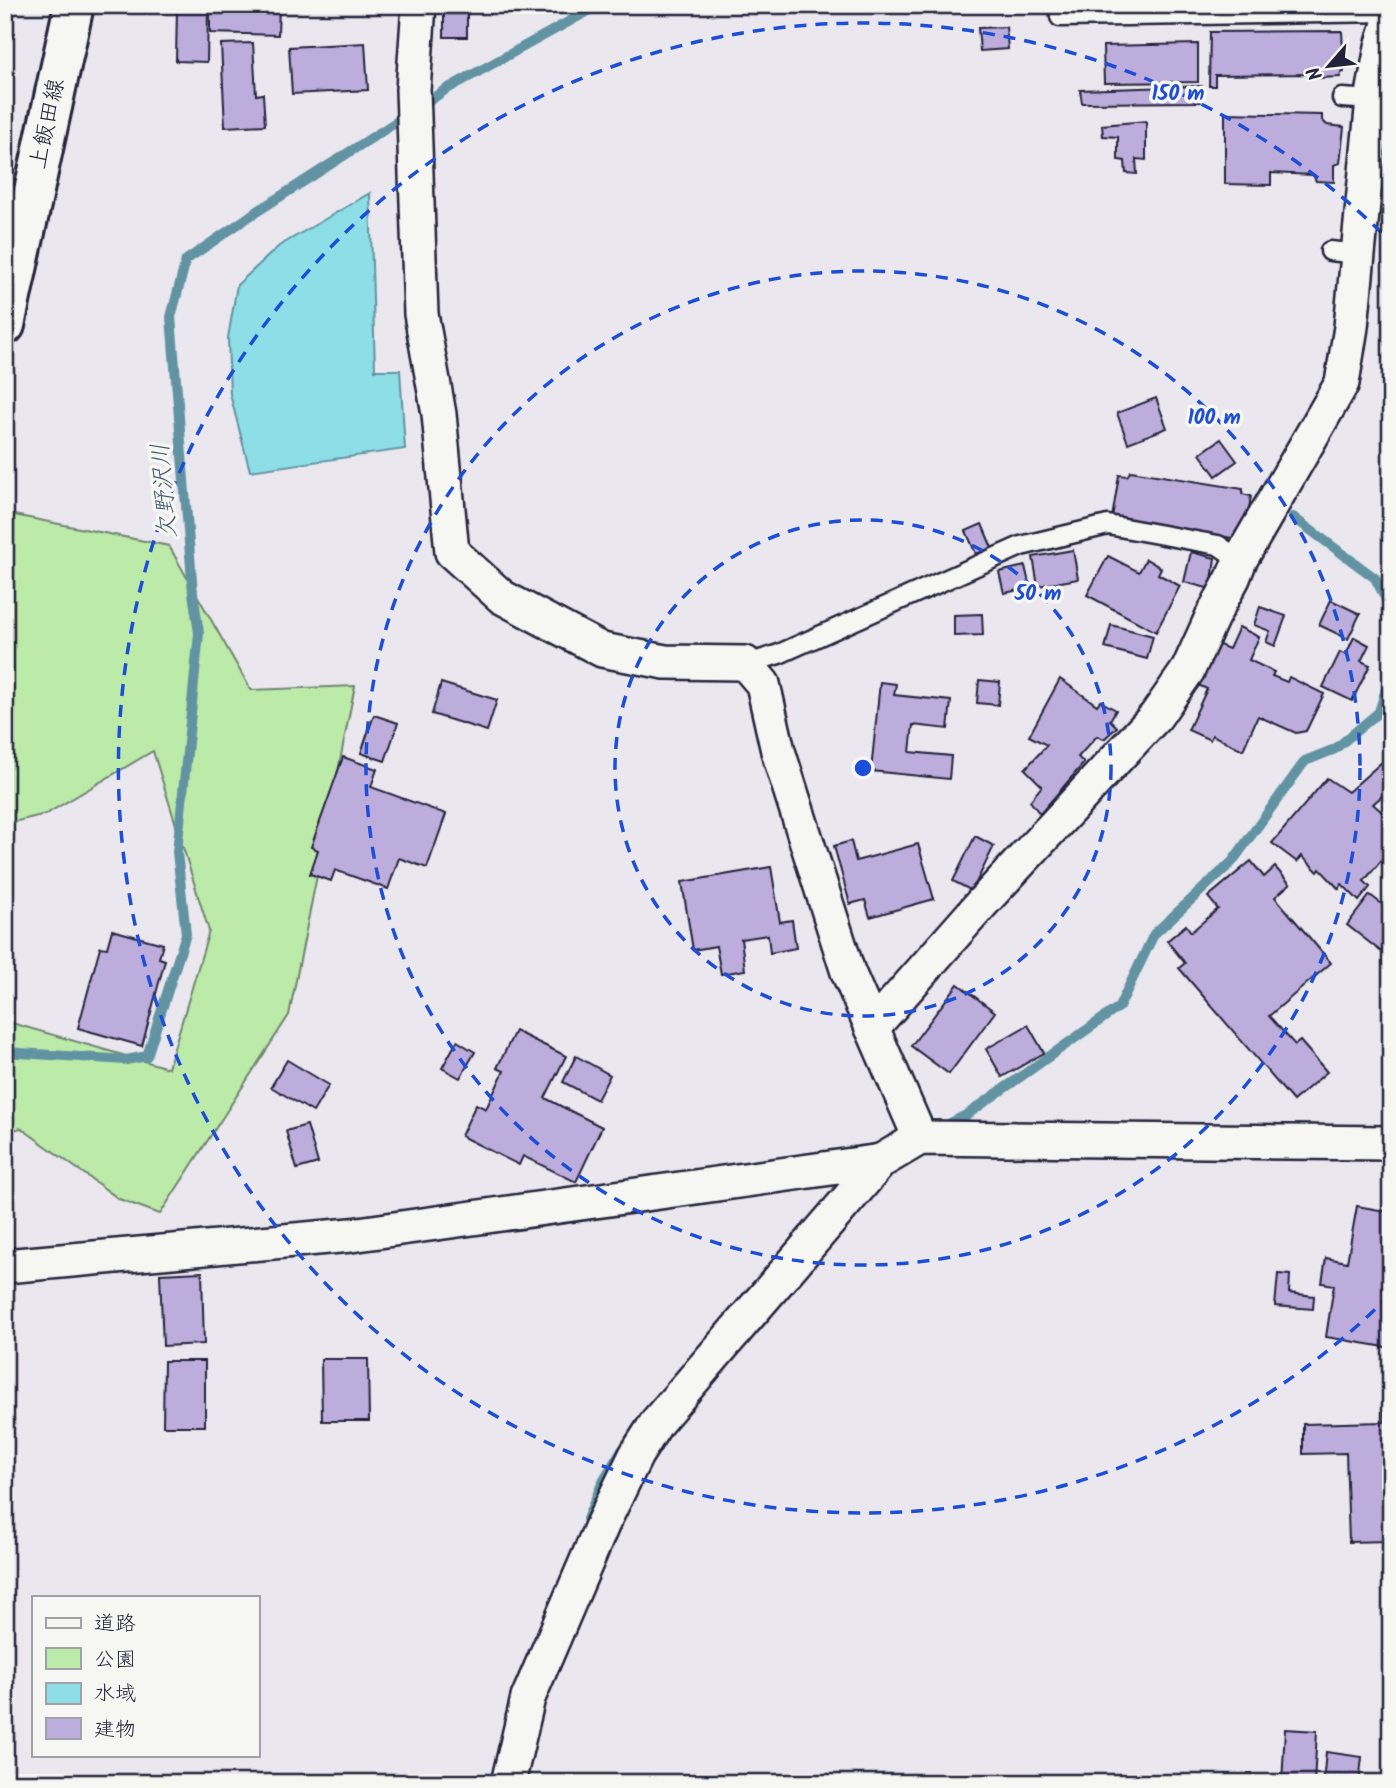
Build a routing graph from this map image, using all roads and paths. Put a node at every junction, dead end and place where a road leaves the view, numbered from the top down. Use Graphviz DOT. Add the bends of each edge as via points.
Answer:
graph roads {
  1 [pos="74,5"];
  2 [pos="419,5"];
  3 [pos="1059,5"];
  4 [pos="1391,14"];
  5 [pos="5,325"];
  6 [pos="1240,560"];
  7 [pos="751,670"];
  8 [pos="872,1028"];
  9 [pos="920,1138"];
  10 [pos="1391,1143"];
  11 [pos="881,1161"];
  12 [pos="5,1266"];
  13 [pos="508,1783"];
  1 -- 5 [label="main road, 上飯田線"];
  2 -- 7 [label="street" via="413,106 421,314 439,414 452,552 502,597 602,650 665,662 745,663"];
  3 -- 4 [label="lane" via="1060,17"];
  4 -- 6 [label="street" via="1382,47 1358,99 1348,253 1351,327 1342,383"];
  6 -- 7 [label="lane" via="1218,545 1108,526 1021,547 760,660"];
  6 -- 8 [label="street" via="1188,670 1156,716"];
  7 -- 8 [label="street" via="763,684 778,751 848,972"];
  8 -- 9 [label="street"];
  9 -- 10 [label="street"];
  9 -- 11 [label="street"];
  11 -- 12 [label="street" via="351,1235"];
  11 -- 13 [label="street" via="657,1422 636,1455 528,1698"];
}
